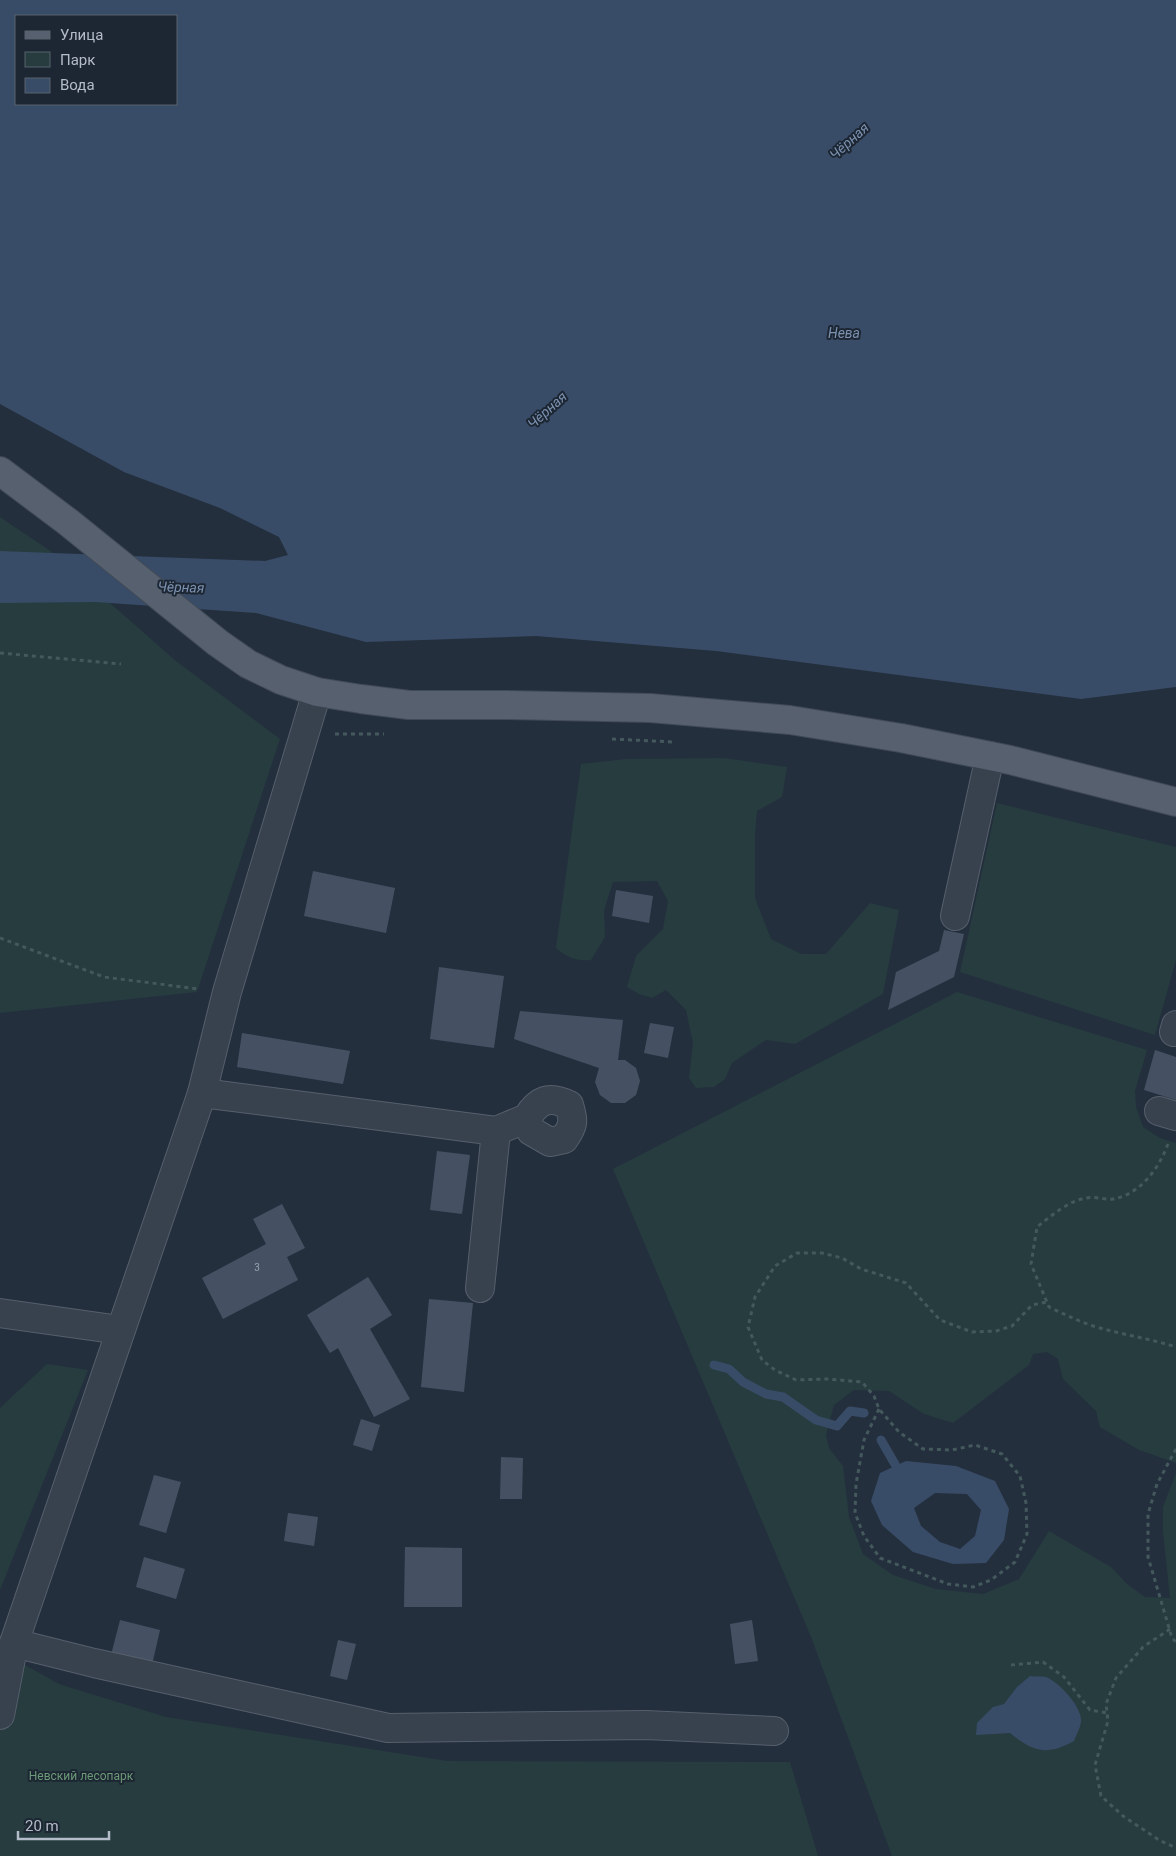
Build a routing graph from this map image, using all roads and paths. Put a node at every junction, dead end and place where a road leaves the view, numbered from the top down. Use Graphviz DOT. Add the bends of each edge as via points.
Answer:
graph roads {
  1 [pos="0,471"];
  2 [pos="0,654"];
  3 [pos="121,664"];
  4 [pos="317,692"];
  5 [pos="305,734"];
  6 [pos="394,734"];
  7 [pos="610,739"];
  8 [pos="678,742"];
  9 [pos="990,756"];
  10 [pos="1176,802"];
  11 [pos="955,916"];
  12 [pos="0,938"];
  13 [pos="227,992"];
  14 [pos="202,1093"];
  15 [pos="528,1118"];
  16 [pos="1168,1121"];
  17 [pos="496,1130"];
  18 [pos="480,1288"];
  19 [pos="1047,1302"];
  20 [pos="0,1313"];
  21 [pos="120,1330"];
  22 [pos="1176,1347"];
  23 [pos="879,1409"];
  24 [pos="1176,1449"];
  25 [pos="1170,1629"];
  26 [pos="1176,1642"];
  27 [pos="14,1643"];
  28 [pos="1012,1665"];
  29 [pos="1107,1713"];
  30 [pos="0,1715"];
  31 [pos="774,1731"];
  32 [pos="1176,1848"];
  1 -- 4 [label="main road" via="248,664"];
  2 -- 3 [label="path"];
  4 -- 5 [label="street"];
  4 -- 9 [label="main road" via="408,705 650,708 790,720"];
  5 -- 6 [label="path"];
  5 -- 13 [label="street"];
  7 -- 8 [label="path"];
  9 -- 10 [label="main road"];
  9 -- 11 [label="street"];
  12 -- 13 [label="path" via="104,977"];
  13 -- 14 [label="street"];
  14 -- 17 [label="street"];
  14 -- 21 [label="street"];
  15 -- 17 [label="street"];
  16 -- 19 [label="path" via="1162,1160 1139,1188 1113,1199 1086,1198 1065,1206 1037,1227 1031,1264"];
  17 -- 18 [label="street"];
  19 -- 22 [label="path" via="1049,1307 1100,1328"];
  19 -- 23 [label="path" via="1032,1305 1012,1326 996,1331 972,1332 940,1320 906,1284 861,1269 842,1258 822,1253 797,1253 775,1266 755,1297 748,1327 762,1360 796,1380 862,1382 874,1396"];
  20 -- 21 [label="street"];
  21 -- 27 [label="street"];
  23 -- 23 [label="path" via="899,1432 923,1448 952,1450 975,1445 1002,1454 1020,1476 1026,1503 1027,1534 1015,1562 991,1580 973,1588 948,1584 880,1558 864,1536 855,1513 856,1484 864,1440"];
  24 -- 25 [label="path" via="1158,1484 1148,1514 1148,1557"];
  25 -- 26 [label="path"];
  25 -- 29 [label="path" via="1143,1647 1116,1678 1106,1704"];
  27 -- 30 [label="street"];
  27 -- 31 [label="street" via="388,1728 646,1725"];
  28 -- 29 [label="path" via="1043,1662 1064,1678 1090,1710"];
  29 -- 32 [label="path" via="1108,1721 1095,1765 1101,1796 1123,1816"];
}
